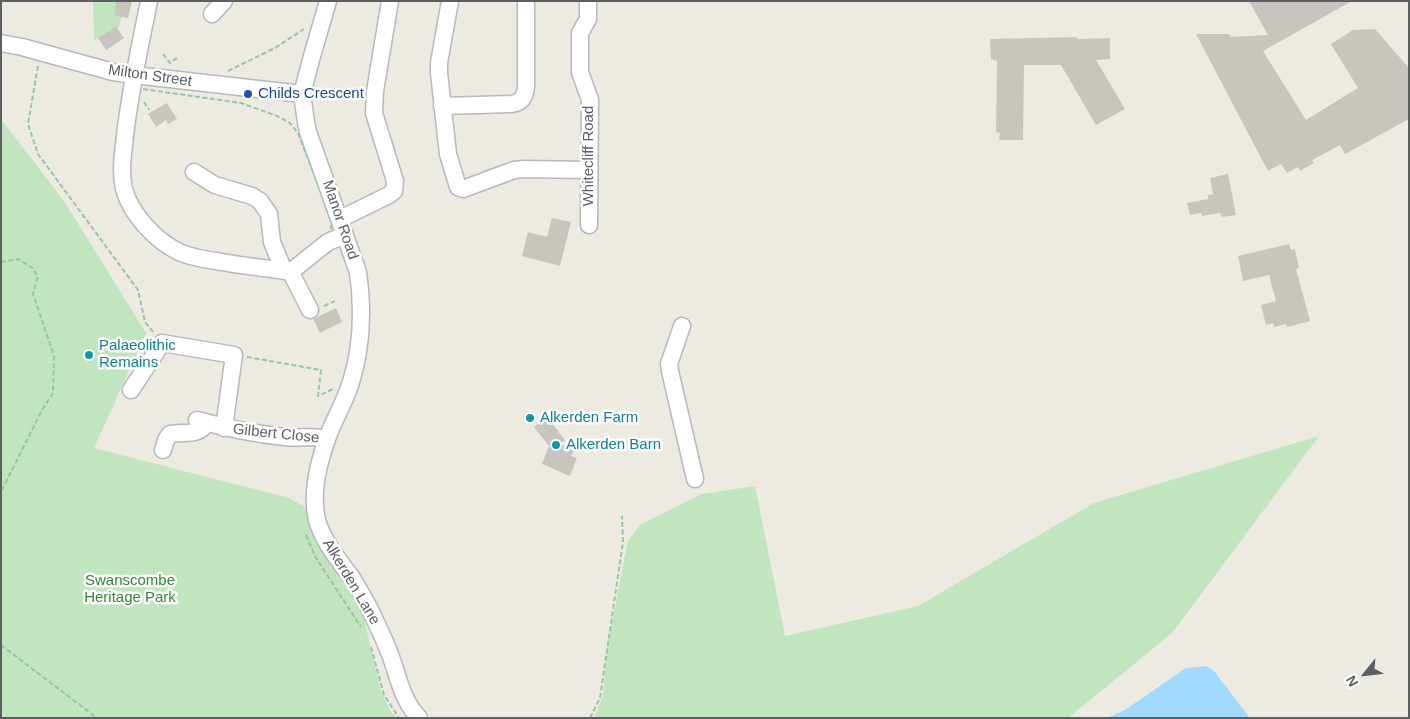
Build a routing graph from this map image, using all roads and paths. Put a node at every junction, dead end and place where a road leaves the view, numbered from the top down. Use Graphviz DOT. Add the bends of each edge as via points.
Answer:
graph roads {
  1 [pos="149,1"];
  2 [pos="224,1"];
  3 [pos="328,1"];
  4 [pos="390,1"];
  5 [pos="450,1"];
  6 [pos="526,1"];
  7 [pos="588,1"];
  8 [pos="212,14"];
  9 [pos="305,28"];
  10 [pos="1,43"];
  11 [pos="40,52"];
  12 [pos="163,54"];
  13 [pos="177,58"];
  14 [pos="225,72"];
  15 [pos="134,75"];
  16 [pos="302,94"];
  17 [pos="442,106"];
  18 [pos="589,170"];
  19 [pos="194,172"];
  20 [pos="340,219"];
  21 [pos="589,225"];
  22 [pos="345,235"];
  23 [pos="1,262"];
  24 [pos="287,271"];
  25 [pos="310,310"];
  26 [pos="682,326"];
  27 [pos="162,343"];
  28 [pos="234,355"];
  29 [pos="338,386"];
  30 [pos="131,390"];
  31 [pos="224,428"];
  32 [pos="327,439"];
  33 [pos="163,450"];
  34 [pos="695,478"];
  35 [pos="1,492"];
  36 [pos="622,516"];
  37 [pos="1,645"];
  38 [pos="97,718"];
  39 [pos="419,718"];
  40 [pos="590,718"];
  1 -- 15 [label="street"];
  2 -- 8 [label="street"];
  3 -- 16 [label="street, Manor Road"];
  4 -- 20 [label="street" via="374,113 395,181 394,191"];
  5 -- 17 [label="street" via="439,69"];
  6 -- 17 [label="street" via="527,79 522,99 511,104"];
  7 -- 18 [label="street, Whitecliff Road" via="588,19 580,33 580,72 590,100"];
  9 -- 14 [label="path" via="275,48"];
  10 -- 11 [label="street, Milton Street"];
  11 -- 15 [label="street, Milton Street"];
  11 -- 27 [label="path" via="28,124 38,154 138,290 145,322"];
  12 -- 13 [label="path" via="170,63"];
  15 -- 16 [label="street, Milton Street"];
  15 -- 24 [label="street" via="122,178 130,202 144,224 159,239 187,255"];
  16 -- 20 [label="street, Manor Road" via="308,129"];
  17 -- 18 [label="street" via="448,154 459,188 514,170"];
  18 -- 21 [label="street, Whitecliff Road"];
  19 -- 24 [label="street" via="215,185 260,201 268,214 272,242"];
  20 -- 22 [label="street, Manor Road"];
  22 -- 24 [label="street" via="327,242"];
  22 -- 32 [label="street, Manor Road" via="358,272 360,334 351,382"];
  23 -- 35 [label="path" via="18,258 38,276 33,294 54,356 53,392"];
  24 -- 25 [label="street"];
  26 -- 34 [label="street" via="670,371"];
  27 -- 28 [label="street"];
  27 -- 30 [label="street"];
  28 -- 29 [label="path" via="321,370 318,396"];
  28 -- 31 [label="street"];
  31 -- 32 [label="street, Gilbert Close" via="275,436"];
  31 -- 33 [label="street, Gilbert Close" via="202,421 203,429 171,434"];
  32 -- 39 [label="street, Alkerden Lane" via="315,494 318,522 331,550 370,610 406,701"];
  36 -- 40 [label="path" via="624,542 600,698"];
  37 -- 38 [label="path"];
}
